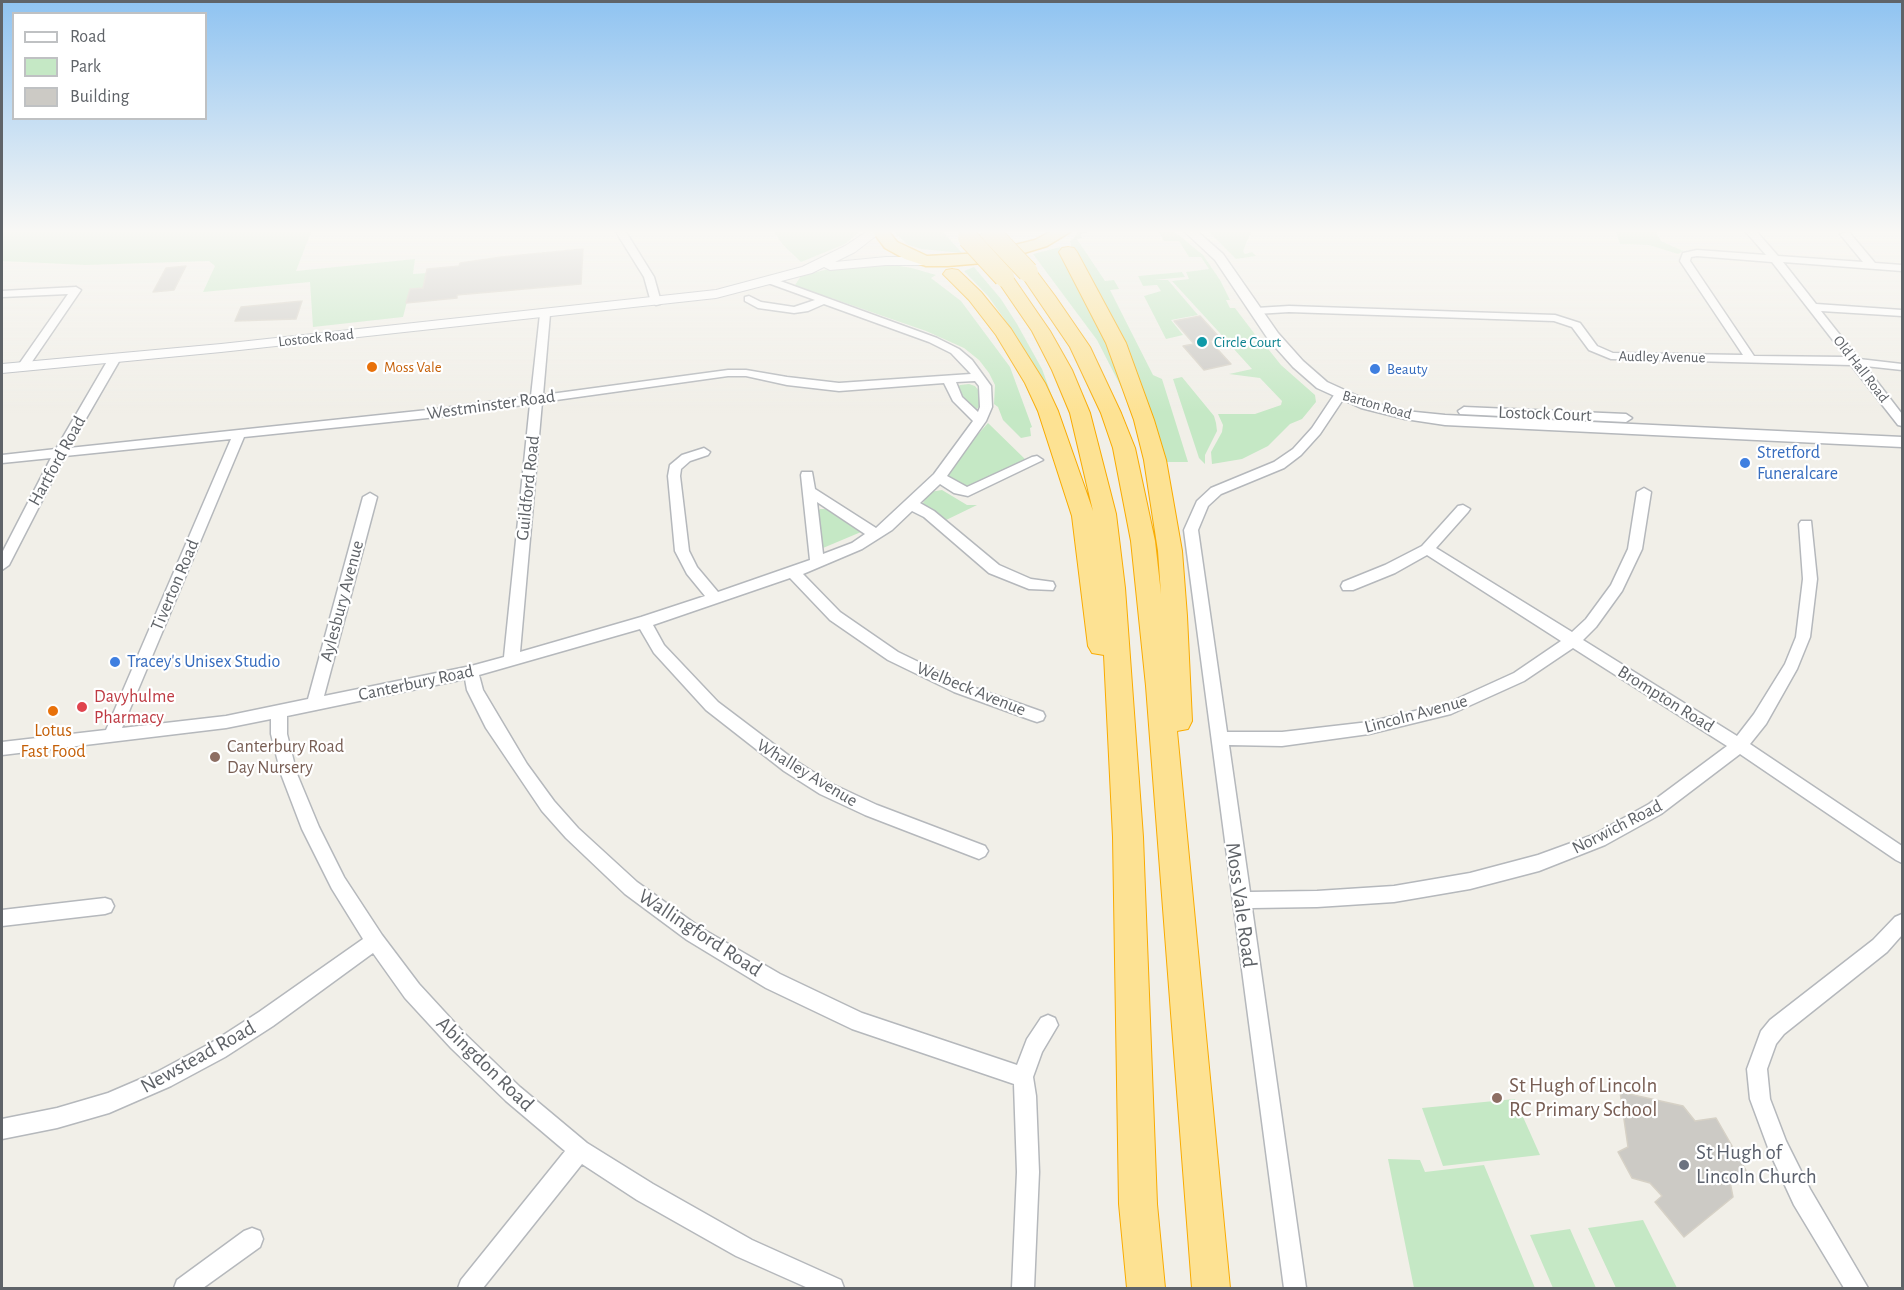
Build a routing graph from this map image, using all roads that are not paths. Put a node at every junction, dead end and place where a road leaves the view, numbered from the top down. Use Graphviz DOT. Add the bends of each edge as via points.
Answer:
graph roads {
  1 [pos="35,292"];
  2 [pos="74,292"];
  3 [pos="653,292"];
  4 [pos="724,292"];
  5 [pos="800,292"];
  6 [pos="971,292"];
  7 [pos="1024,292"];
  8 [pos="1033,292"];
  9 [pos="1091,292"];
  10 [pos="1243,292"];
  11 [pos="1708,292"];
  12 [pos="1801,292"];
  13 [pos="2,294"];
  14 [pos="749,299"];
  15 [pos="822,301"];
  16 [pos="656,302"];
  17 [pos="1813,307"];
  18 [pos="1256,311"];
  19 [pos="545,314"];
  20 [pos="1902,314"];
  21 [pos="115,358"];
  22 [pos="1751,359"];
  23 [pos="1856,363"];
  24 [pos="23,367"];
  25 [pos="1902,367"];
  26 [pos="2,369"];
  27 [pos="980,377"];
  28 [pos="949,380"];
  29 [pos="1340,395"];
  30 [pos="537,399"];
  31 [pos="1464,411"];
  32 [pos="1490,418"];
  33 [pos="1626,418"];
  34 [pos="980,421"];
  35 [pos="1583,422"];
  36 [pos="1902,422"];
  37 [pos="239,435"];
  38 [pos="1902,442"];
  39 [pos="704,452"];
  40 [pos="60,453"];
  41 [pos="2,459"];
  42 [pos="1037,459"];
  43 [pos="807,475"];
  44 [pos="939,477"];
  45 [pos="809,491"];
  46 [pos="1644,492"];
  47 [pos="370,496"];
  48 [pos="912,505"];
  49 [pos="1463,509"];
  50 [pos="1806,524"];
  51 [pos="875,534"];
  52 [pos="1427,549"];
  53 [pos="817,562"];
  54 [pos="2,565"];
  55 [pos="793,572"];
  56 [pos="1048,586"];
  57 [pos="1348,586"];
  58 [pos="714,597"];
  59 [pos="644,622"];
  60 [pos="1573,640"];
  61 [pos="511,662"];
  62 [pos="471,672"];
  63 [pos="314,705"];
  64 [pos="279,712"];
  65 [pos="1038,716"];
  66 [pos="111,736"];
  67 [pos="1219,738"];
  68 [pos="1739,745"];
  69 [pos="2,751"];
  70 [pos="1128,837"];
  71 [pos="979,851"];
  72 [pos="1902,855"];
  73 [pos="1241,900"];
  74 [pos="105,906"];
  75 [pos="2,918"];
  76 [pos="1902,923"];
  77 [pos="375,941"];
  78 [pos="1183,955"];
  79 [pos="1048,1024"];
  80 [pos="1023,1077"];
  81 [pos="2,1129"];
  82 [pos="580,1150"];
  83 [pos="252,1239"];
  84 [pos="185,1288"];
  85 [pos="469,1288"];
  86 [pos="833,1288"];
  87 [pos="1023,1288"];
  88 [pos="1146,1288"];
  89 [pos="1211,1288"];
  90 [pos="1295,1288"];
  91 [pos="1857,1288"];
  1 -- 13 [label="street"];
  2 -- 24 [label="street"];
  3 -- 16 [label="street"];
  4 -- 16 [label="main road, Lostock Road"];
  5 -- 15 [label="street"];
  6 -- 70 [label="highway" via="1020,355 1048,411 1078,494"];
  7 -- 70 [label="highway" via="1080,413 1100,487 1113,588"];
  8 -- 78 [label="highway" via="1066,325 1092,371 1124,448 1133,487 1150,602"];
  9 -- 78 [label="highway" via="1144,420 1163,500 1175,615"];
  10 -- 18 [label="street, Barton Road"];
  11 -- 22 [label="street"];
  12 -- 17 [label="street, Old Hall Road"];
  14 -- 15 [label="street" via="758,305 794,310"];
  15 -- 27 [label="street" via="933,340 955,351"];
  16 -- 19 [label="main road, Lostock Road"];
  17 -- 20 [label="street"];
  17 -- 23 [label="street, Old Hall Road"];
  18 -- 22 [label="street, Audley Avenue" via="1555,318 1576,325 1593,348 1611,356"];
  18 -- 29 [label="street, Barton Road" via="1298,364 1322,386"];
  19 -- 21 [label="main road, Lostock Road"];
  19 -- 30 [label="street, Guildford Road"];
  21 -- 24 [label="main road, Lostock Road"];
  21 -- 40 [label="street, Hartford Road"];
  22 -- 23 [label="street, Audley Avenue"];
  23 -- 25 [label="street, Audley Avenue"];
  23 -- 36 [label="street, Old Hall Road"];
  24 -- 26 [label="main road, Lostock Road"];
  27 -- 28 [label="street, Westminster Road"];
  27 -- 34 [label="street, Canterbury Road" via="987,396"];
  28 -- 30 [label="street, Westminster Road" via="839,387 728,373"];
  28 -- 34 [label="street" via="957,398"];
  29 -- 32 [label="street, Barton Road" via="1405,415"];
  29 -- 67 [label="street, Moss Vale Road" via="1297,452 1279,465 1216,491 1202,504 1193,521 1191,541"];
  30 -- 37 [label="street, Westminster Road"];
  30 -- 61 [label="street, Guildford Road"];
  31 -- 32 [label="street, Lostock Court"];
  32 -- 35 [label="street, Barton Road"];
  33 -- 35 [label="street, Lostock Court"];
  34 -- 44 [label="street, Canterbury Road"];
  35 -- 38 [label="street, Barton Road"];
  37 -- 40 [label="street, Westminster Road"];
  37 -- 66 [label="street, Tiverton Road"];
  39 -- 58 [label="street" via="686,458 675,468 674,476 682,551"];
  40 -- 41 [label="street, Westminster Road"];
  40 -- 54 [label="street, Hartford Road"];
  42 -- 44 [label="street" via="968,492"];
  43 -- 45 [label="street"];
  44 -- 48 [label="street, Canterbury Road"];
  45 -- 51 [label="street"];
  45 -- 53 [label="street"];
  46 -- 60 [label="street, Lincoln Avenue" via="1640,530 1627,569 1605,606"];
  47 -- 63 [label="street, Aylesbury Avenue"];
  48 -- 51 [label="street, Canterbury Road"];
  48 -- 56 [label="street" via="929,514 994,569 1029,584"];
  49 -- 52 [label="street"];
  50 -- 68 [label="street, Norwich Road" via="1810,579 1803,637 1778,692"];
  51 -- 53 [label="street, Canterbury Road"];
  52 -- 57 [label="street"];
  52 -- 60 [label="street, Brompton Road"];
  53 -- 55 [label="street, Canterbury Road"];
  55 -- 58 [label="street, Canterbury Road"];
  55 -- 65 [label="street, Welbeck Avenue" via="836,616 893,656 959,688"];
  58 -- 59 [label="street, Canterbury Road"];
  59 -- 61 [label="street, Canterbury Road"];
  59 -- 71 [label="street, Whalley Avenue" via="659,649 688,682 747,735 789,766 871,810"];
  60 -- 67 [label="street, Lincoln Avenue" via="1539,665 1487,693 1412,719 1293,738"];
  60 -- 68 [label="street, Brompton Road"];
  61 -- 62 [label="street, Canterbury Road"];
  62 -- 63 [label="street, Canterbury Road"];
  62 -- 80 [label="street, Wallingford Road" via="475,690 492,723 548,806 631,888 694,934 773,981 859,1022"];
  63 -- 64 [label="street, Canterbury Road"];
  64 -- 66 [label="street, Canterbury Road"];
  64 -- 77 [label="street, Abingdon Road" via="279,734 289,774 311,829 338,883"];
  66 -- 69 [label="street, Canterbury Road"];
  67 -- 73 [label="street, Moss Vale Road"];
  68 -- 72 [label="street, Brompton Road"];
  68 -- 73 [label="street, Norwich Road" via="1655,810 1599,840 1539,863 1470,881 1394,894"];
  70 -- 88 [label="highway" via="1138,1204"];
  73 -- 90 [label="street, Moss Vale Road"];
  74 -- 75 [label="street"];
  76 -- 91 [label="street" via="1880,946 1777,1027 1768,1038 1757,1069 1760,1099 1777,1146 1802,1197"];
  77 -- 81 [label="street, Newstead Road" via="266,1019 164,1079 109,1103"];
  77 -- 82 [label="street, Abingdon Road" via="412,991 458,1041"];
  78 -- 89 [label="highway"];
  79 -- 80 [label="street" via="1034,1046"];
  80 -- 87 [label="street" via="1028,1172"];
  82 -- 85 [label="street"];
  82 -- 86 [label="street, Abingdon Road" via="744,1248"];
  83 -- 84 [label="street"];
}
